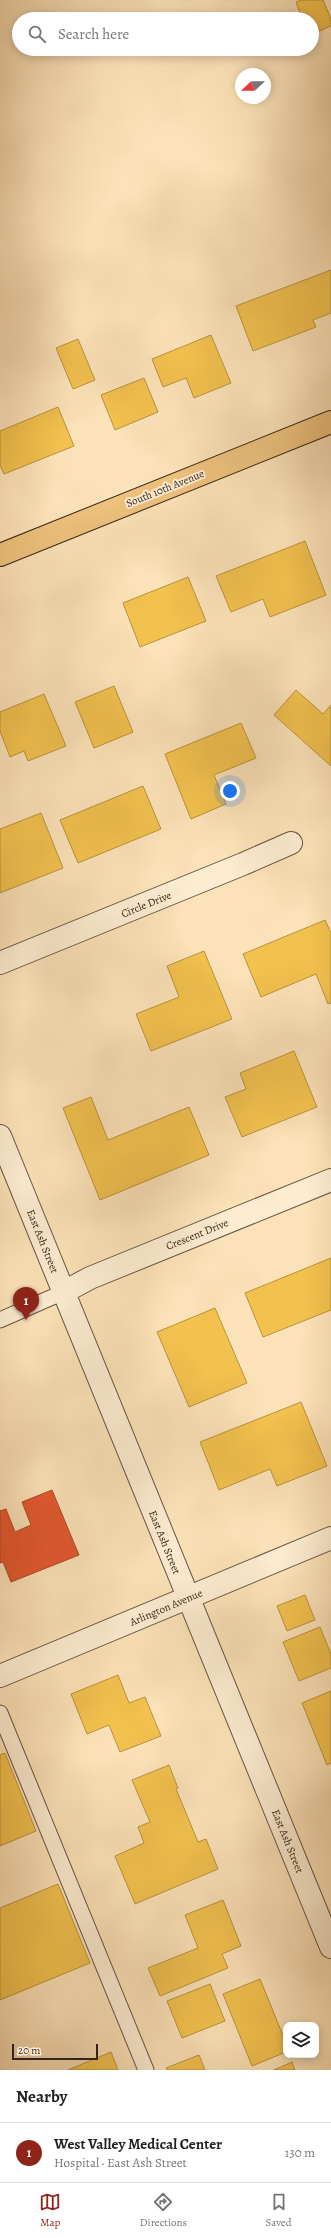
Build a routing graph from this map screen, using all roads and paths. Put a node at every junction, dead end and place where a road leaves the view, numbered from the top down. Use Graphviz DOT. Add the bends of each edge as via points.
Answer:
graph roads {
  1 [pos="331,422"];
  2 [pos="0,555"];
  3 [pos="291,843"];
  4 [pos="0,963"];
  5 [pos="0,1136"];
  6 [pos="331,1180"];
  7 [pos="64,1292"];
  8 [pos="0,1320"];
  9 [pos="331,1538"];
  10 [pos="188,1598"];
  11 [pos="0,1676"];
  12 [pos="0,1713"];
  13 [pos="331,1947"];
  14 [pos="146,2070"];
  1 -- 2 [label="main road, South 10th Avenue"];
  3 -- 4 [label="street, Circle Drive"];
  5 -- 7 [label="street, East Ash Street"];
  6 -- 7 [label="street, Crescent Drive" via="90,1278"];
  7 -- 8 [label="lane"];
  7 -- 10 [label="street, East Ash Street"];
  9 -- 10 [label="street, Arlington Avenue"];
  10 -- 11 [label="street, Arlington Avenue"];
  10 -- 13 [label="street, East Ash Street"];
  12 -- 14 [label="lane"];
}
